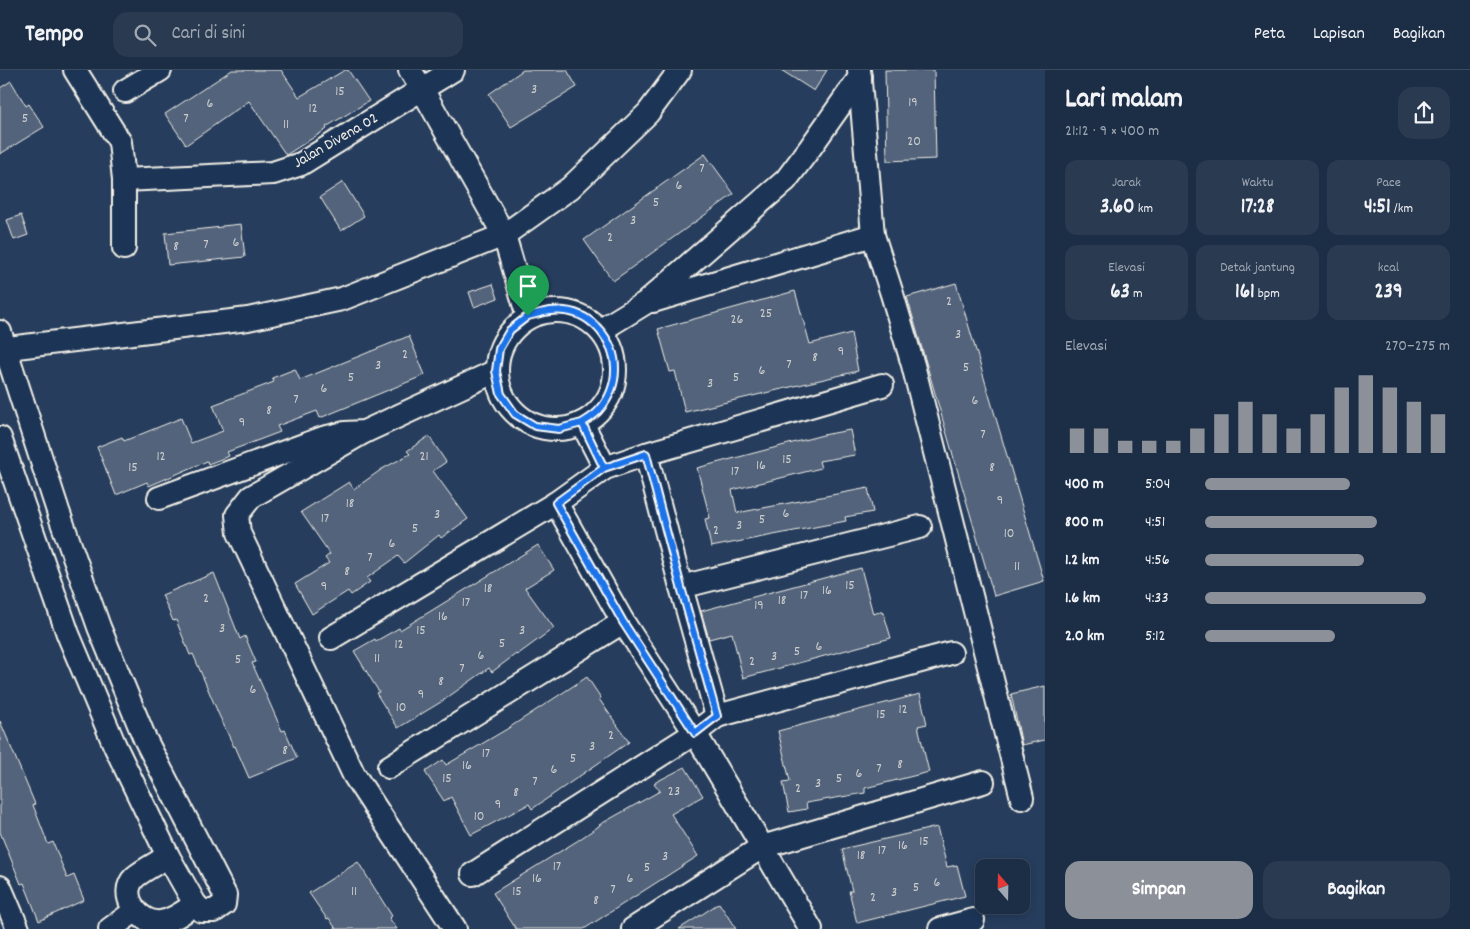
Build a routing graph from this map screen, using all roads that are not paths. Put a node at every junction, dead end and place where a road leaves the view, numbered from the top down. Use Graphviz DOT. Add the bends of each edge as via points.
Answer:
graph roads {
  1 [pos="75,70"];
  2 [pos="160,70"];
  3 [pos="410,70"];
  4 [pos="453,70"];
  5 [pos="680,70"];
  6 [pos="859,73"];
  7 [pos="422,89"];
  8 [pos="125,91"];
  9 [pos="124,180"];
  10 [pos="504,235"];
  11 [pos="873,235"];
  12 [pos="124,248"];
  13 [pos="645,303"];
  14 [pos="528,316"];
  15 [pos="601,330"];
  16 [pos="2,343"];
  17 [pos="496,371"];
  18 [pos="882,385"];
  19 [pos="582,423"];
  20 [pos="364,432"];
  21 [pos="0,438"];
  22 [pos="646,454"];
  23 [pos="604,468"];
  24 [pos="160,498"];
  25 [pos="556,503"];
  26 [pos="920,527"];
  27 [pos="681,587"];
  28 [pos="623,622"];
  29 [pos="332,638"];
  30 [pos="950,653"];
  31 [pos="717,716"];
  32 [pos="695,733"];
  33 [pos="389,767"];
  34 [pos="983,782"];
  35 [pos="1022,798"];
  36 [pos="762,847"];
  37 [pos="168,856"];
  38 [pos="472,874"];
  39 [pos="0,887"];
  40 [pos="195,904"];
  41 [pos="135,911"];
  42 [pos="973,920"];
  43 [pos="18,929"];
  44 [pos="110,929"];
  45 [pos="455,929"];
  46 [pos="633,929"];
  47 [pos="810,929"];
  48 [pos="940,929"];
  1 -- 9 [label="street" via="120,142"];
  2 -- 8 [label="street"];
  3 -- 7 [label="street"];
  4 -- 7 [label="street, Jalan Divena 02"];
  5 -- 10 [label="street" via="648,113 570,188"];
  6 -- 11 [label="street"];
  6 -- 13 [label="street" via="786,180"];
  7 -- 9 [label="street, Jalan Divena 02" via="301,164 274,173"];
  7 -- 10 [label="street"];
  9 -- 12 [label="street"];
  10 -- 14 [label="street"];
  10 -- 16 [label="street" via="342,299 248,319"];
  11 -- 13 [label="street"];
  11 -- 35 [label="street" via="913,365"];
  13 -- 15 [label="street"];
  14 -- 15 [label="street" via="547,311 567,311 586,318"];
  14 -- 17 [label="street" via="510,330 499,349"];
  15 -- 19 [label="street" via="612,349 616,370 611,392 600,410"];
  16 -- 40 [label="street" via="99,627 145,739 225,895 224,904 214,911 202,911"];
  17 -- 19 [label="street" via="501,394 515,414 535,426 559,429"];
  17 -- 20 [label="street"];
  18 -- 22 [label="street"];
  19 -- 23 [label="street"];
  20 -- 24 [label="street" via="323,438"];
  20 -- 45 [label="street" via="251,497 237,515 238,533 354,775"];
  21 -- 37 [label="street" via="68,634 115,746"];
  22 -- 23 [label="street"];
  22 -- 27 [label="street"];
  23 -- 25 [label="street"];
  25 -- 28 [label="street"];
  25 -- 29 [label="street"];
  26 -- 27 [label="street"];
  27 -- 31 [label="street"];
  28 -- 32 [label="street"];
  28 -- 33 [label="street"];
  30 -- 31 [label="street"];
  31 -- 32 [label="street"];
  32 -- 36 [label="street"];
  32 -- 38 [label="street"];
  34 -- 36 [label="street"];
  36 -- 46 [label="street"];
  36 -- 47 [label="street"];
  37 -- 40 [label="street"];
  37 -- 41 [label="street" via="135,877 129,897"];
  39 -- 43 [label="street"];
  40 -- 41 [label="street" via="178,916 160,922 145,919"];
  41 -- 44 [label="street"];
  42 -- 48 [label="street"];
}
